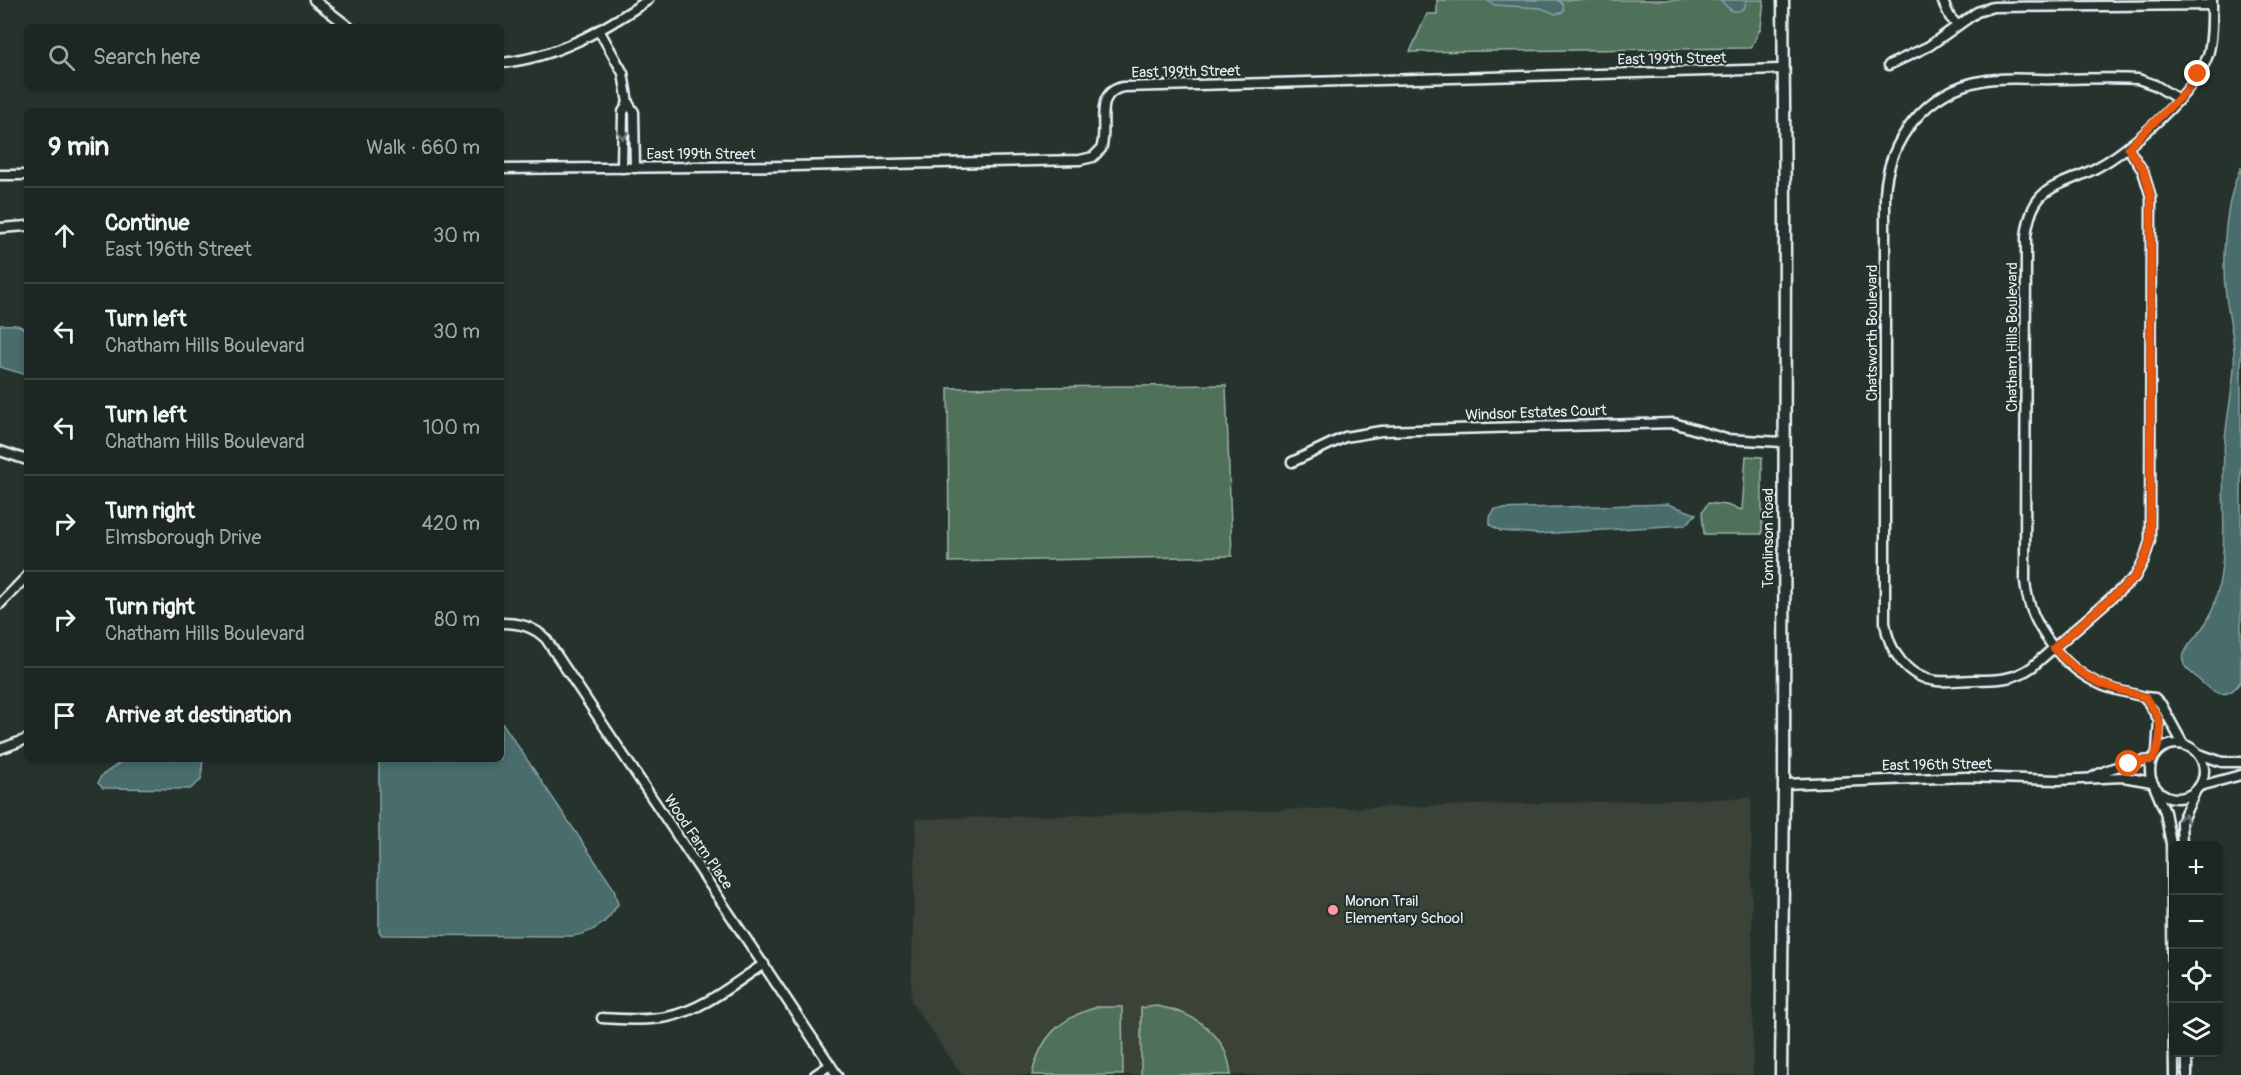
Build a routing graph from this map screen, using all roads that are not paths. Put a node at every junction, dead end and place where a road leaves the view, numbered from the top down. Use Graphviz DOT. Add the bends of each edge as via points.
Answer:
graph roads {
  1 [pos="314,0"];
  2 [pos="648,0"];
  3 [pos="1783,0"];
  4 [pos="1942,0"];
  5 [pos="2072,2"];
  6 [pos="2212,3"];
  7 [pos="345,24"];
  8 [pos="1956,25"];
  9 [pos="599,30"];
  10 [pos="504,62"];
  11 [pos="1889,65"];
  12 [pos="1782,69"];
  13 [pos="2178,99"];
  14 [pos="628,103"];
  15 [pos="2128,148"];
  16 [pos="622,168"];
  17 [pos="635,168"];
  18 [pos="504,169"];
  19 [pos="0,175"];
  20 [pos="24,175"];
  21 [pos="24,226"];
  22 [pos="0,228"];
  23 [pos="1784,442"];
  24 [pos="0,451"];
  25 [pos="24,459"];
  26 [pos="1292,462"];
  27 [pos="24,579"];
  28 [pos="0,604"];
  29 [pos="504,623"];
  30 [pos="2054,648"];
  31 [pos="2145,697"];
  32 [pos="24,741"];
  33 [pos="2183,744"];
  34 [pos="0,749"];
  35 [pos="2199,754"];
  36 [pos="2154,756"];
  37 [pos="2241,762"];
  38 [pos="2241,775"];
  39 [pos="2091,778"];
  40 [pos="1784,784"];
  41 [pos="2154,785"];
  42 [pos="2198,789"];
  43 [pos="2182,841"];
  44 [pos="764,964"];
  45 [pos="602,1018"];
  46 [pos="2187,1057"];
  47 [pos="830,1065"];
  48 [pos="815,1075"];
  49 [pos="837,1075"];
  50 [pos="1781,1075"];
  51 [pos="2174,1075"];
  52 [pos="2187,1075"];
  1 -- 7 [label="street"];
  2 -- 9 [label="street"];
  3 -- 12 [label="street, Tomlinson Road"];
  4 -- 8 [label="street"];
  5 -- 6 [label="street"];
  5 -- 8 [label="street" via="1993,7"];
  6 -- 13 [label="street, Chatham Hills Boulevard" via="2206,60 2194,82"];
  8 -- 11 [label="street" via="1929,46"];
  9 -- 10 [label="street" via="548,53"];
  9 -- 14 [label="street" via="623,73"];
  12 -- 17 [label="street, East 199th Street" via="1122,87 1104,101 1103,144 1088,159"];
  12 -- 23 [label="street, Tomlinson Road"];
  13 -- 15 [label="street, Chatham Hills Boulevard"];
  13 -- 30 [label="street, Chatsworth Boulevard" via="2138,79 1983,80 1948,92 1926,107 1902,136 1889,166 1885,194 1888,638 1902,663 1936,681 2012,677 2029,669"];
  14 -- 16 [label="street, one-way" via="623,112"];
  14 -- 17 [label="street" via="634,112"];
  15 -- 30 [label="street, Chatsworth Boulevard" via="2144,171 2151,197 2150,545 2135,577"];
  15 -- 30 [label="street, Chatham Hills Boulevard" via="2051,187 2036,204 2026,230 2025,581 2029,602"];
  16 -- 17 [label="street, East 199th Street"];
  16 -- 18 [label="street, East 199th Street"];
  19 -- 20 [label="street"];
  21 -- 22 [label="street"];
  23 -- 26 [label="street, Windsor Estates Court" via="1726,439 1674,423 1382,431 1345,437"];
  23 -- 40 [label="street, Tomlinson Road"];
  24 -- 25 [label="street"];
  27 -- 28 [label="street"];
  29 -- 44 [label="street, Wood Farm Place" via="532,628 551,647"];
  30 -- 31 [label="street, Chatham Hills Boulevard" via="2096,682"];
  31 -- 33 [label="street, Chatham Hills Boulevard" via="2155,698 2161,704"];
  31 -- 36 [label="street" via="2159,720"];
  32 -- 34 [label="street"];
  33 -- 35 [label="street"];
  33 -- 36 [label="street" via="2164,747"];
  35 -- 37 [label="street" via="2232,764"];
  35 -- 42 [label="street" via="2205,769"];
  36 -- 39 [label="street, East 196th Street"];
  36 -- 41 [label="street" via="2150,769"];
  38 -- 42 [label="street"];
  39 -- 40 [label="street, East 196th Street" via="1966,777"];
  39 -- 41 [label="street, East 196th Street" via="2123,777"];
  40 -- 50 [label="street, Tomlinson Road"];
  41 -- 42 [label="street" via="2170,798 2179,799"];
  41 -- 51 [label="street" via="2165,812 2171,844"];
  43 -- 42 [label="street, one-way" via="2181,822"];
  44 -- 45 [label="street" via="684,1013 656,1018"];
  44 -- 47 [label="street, Wood Farm Place"];
  46 -- 52 [label="street"];
  47 -- 48 [label="street"];
  47 -- 49 [label="street, Wood Farm Place"];
}
